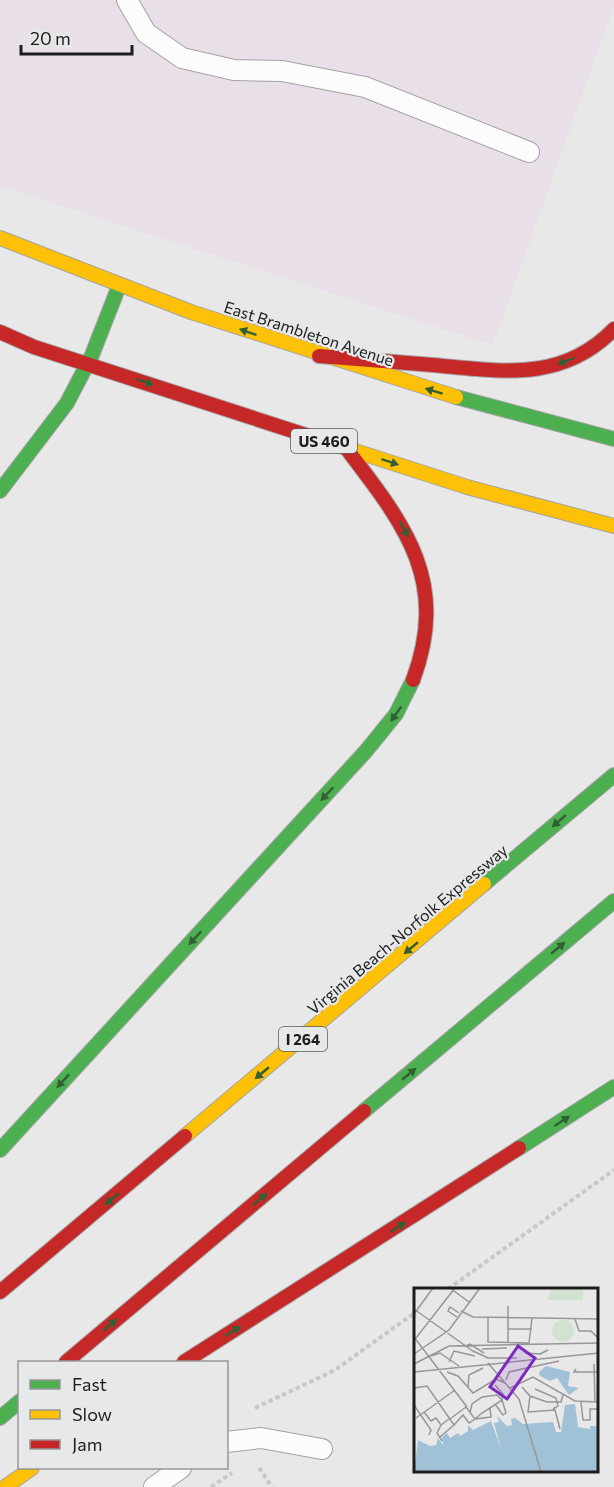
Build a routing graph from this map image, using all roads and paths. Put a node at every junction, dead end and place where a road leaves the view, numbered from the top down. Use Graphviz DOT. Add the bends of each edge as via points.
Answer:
graph roads {
  1 [pos="127,0"];
  2 [pos="529,152"];
  3 [pos="0,238"];
  4 [pos="119,286"];
  5 [pos="614,329"];
  6 [pos="0,332"];
  7 [pos="319,356"];
  8 [pos="89,365"];
  9 [pos="614,439"];
  10 [pos="346,448"];
  11 [pos="0,491"];
  12 [pos="614,526"];
  13 [pos="614,775"];
  14 [pos="614,901"];
  15 [pos="614,1087"];
  16 [pos="0,1150"];
  17 [pos="614,1170"];
  18 [pos="449,1288"];
  19 [pos="0,1292"];
  20 [pos="414,1313"];
  21 [pos="67,1361"];
  22 [pos="186,1361"];
  23 [pos="18,1403"];
  24 [pos="245,1412"];
  25 [pos="0,1418"];
  26 [pos="228,1442"];
  27 [pos="322,1449"];
  28 [pos="252,1466"];
  29 [pos="29,1469"];
  30 [pos="178,1469"];
  31 [pos="238,1470"];
  32 [pos="4,1487"];
  33 [pos="154,1487"];
  34 [pos="211,1487"];
  35 [pos="272,1487"];
  1 -- 2 [label="lane" via="147,33 182,58 234,70 282,70 365,87"];
  3 -- 4 [label="main road, East Brambleton Avenue"];
  7 -- 4 [label="main road, East Brambleton Avenue, one-way"];
  4 -- 8 [label="main road"];
  5 -- 7 [label="main road, one-way" via="576,358 514,372"];
  6 -- 8 [label="main road, US 460"];
  9 -- 7 [label="main road, East Brambleton Avenue, one-way" via="490,408"];
  8 -- 10 [label="main road, US 460, one-way"];
  8 -- 11 [label="main road" via="56,420"];
  10 -- 12 [label="main road, US 460, one-way"];
  10 -- 16 [label="main road, one-way" via="399,519 419,563 427,611 425,636 400,710"];
  13 -- 19 [label="main road, Virginia Beach-Norfolk Expressway / I 264, one-way"];
  21 -- 14 [label="main road, one-way"];
  22 -- 15 [label="main road, one-way"];
  17 -- 18 [label="path"];
  20 -- 24 [label="path" via="335,1370"];
  23 -- 25 [label="main road"];
  26 -- 27 [label="lane" via="261,1438"];
  28 -- 35 [label="path" via="261,1470"];
  29 -- 32 [label="main road"];
  30 -- 33 [label="lane"];
  31 -- 34 [label="path"];
}
